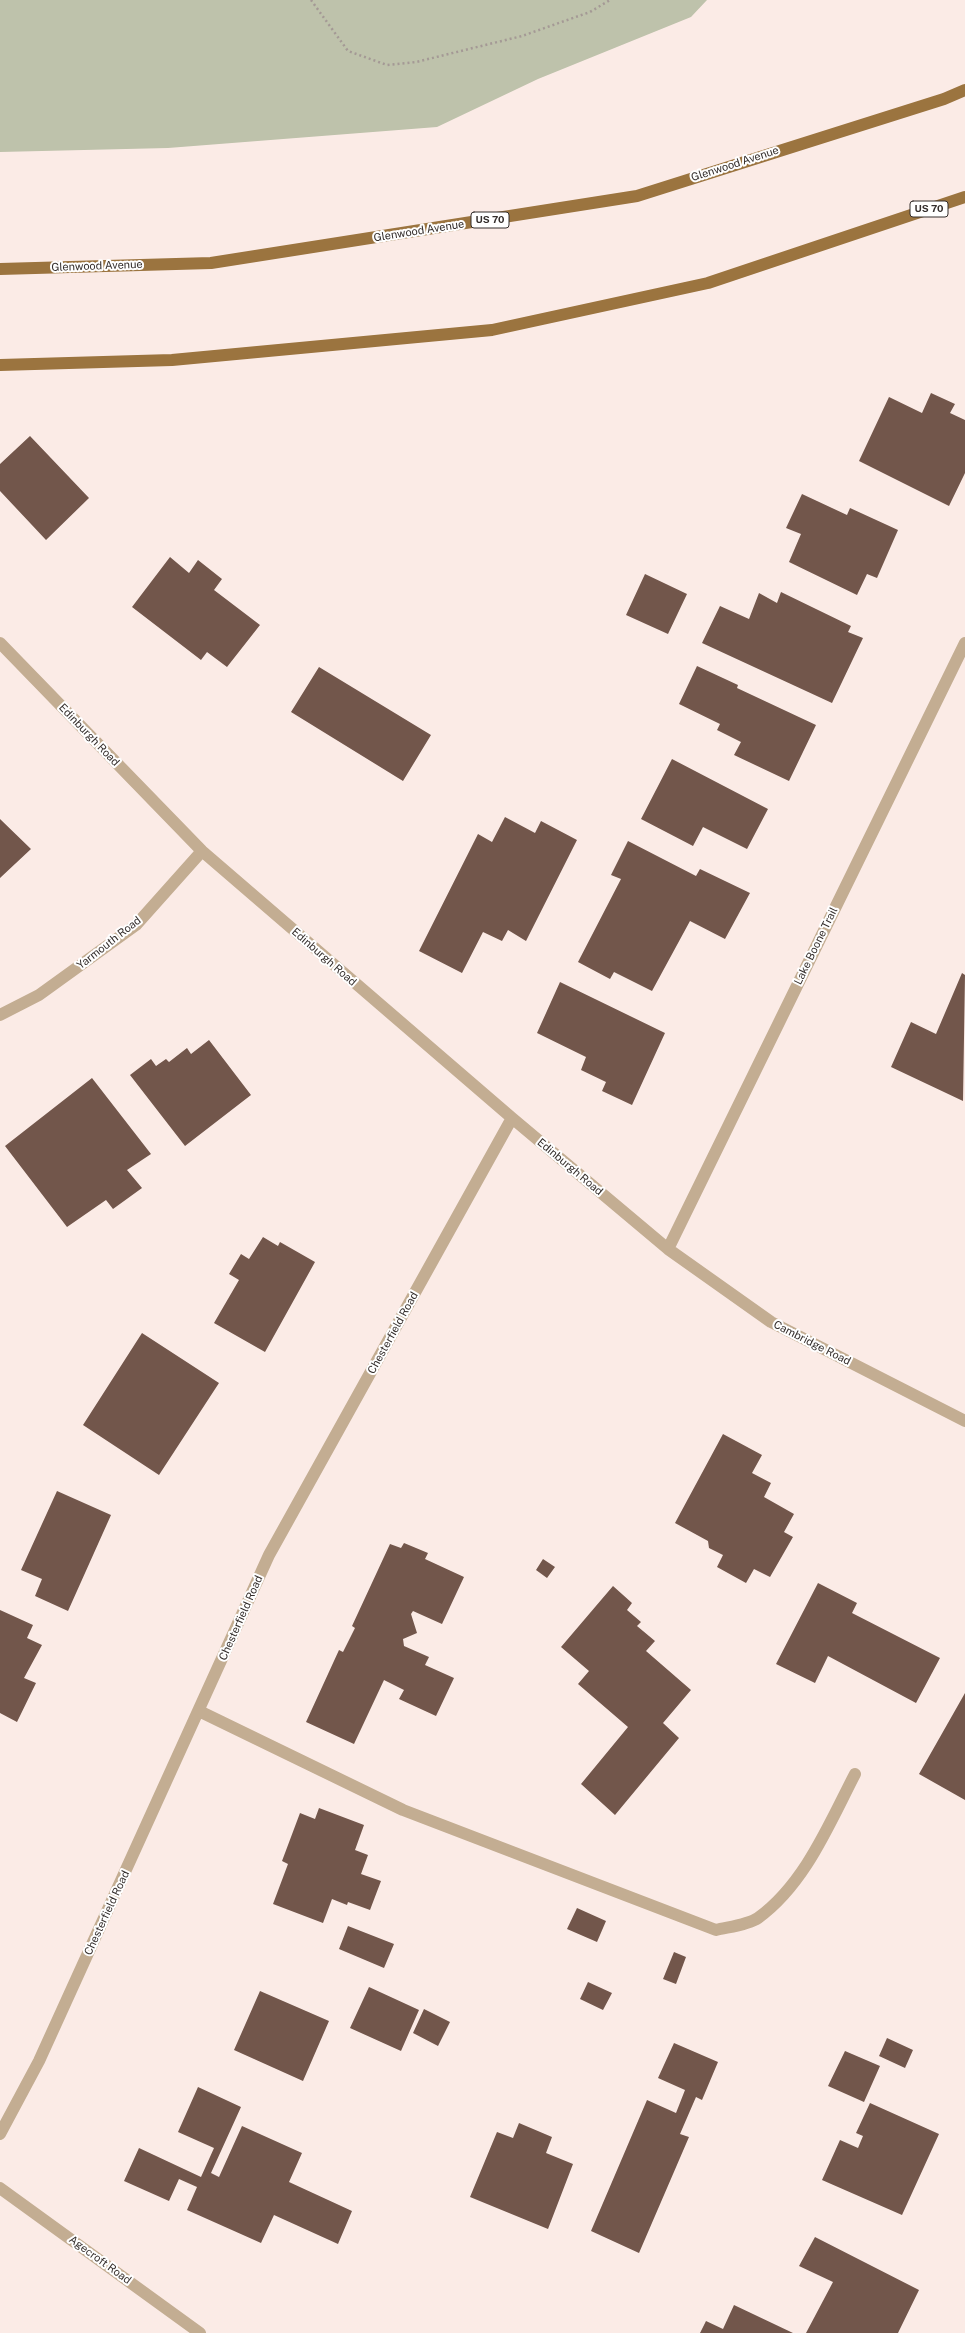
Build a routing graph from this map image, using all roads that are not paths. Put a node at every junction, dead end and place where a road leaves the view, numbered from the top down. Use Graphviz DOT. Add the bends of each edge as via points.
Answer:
graph roads {
  1 [pos="965,90"];
  2 [pos="965,197"];
  3 [pos="0,268"];
  4 [pos="0,365"];
  5 [pos="965,643"];
  6 [pos="0,644"];
  7 [pos="202,851"];
  8 [pos="0,1015"];
  9 [pos="512,1118"];
  10 [pos="668,1249"];
  11 [pos="965,1421"];
  12 [pos="199,1711"];
  13 [pos="855,1774"];
  14 [pos="0,2134"];
  15 [pos="0,2188"];
  16 [pos="200,2333"];
  1 -- 3 [label="main road, Glenwood Avenue / US 70" via="944,99 637,196 211,263"];
  2 -- 4 [label="main road, US 70" via="708,283 492,330 172,360"];
  5 -- 10 [label="street, Lake Boone Trail"];
  6 -- 7 [label="street, Edinburgh Road"];
  7 -- 8 [label="street, Yarmouth Road" via="136,925 39,995"];
  7 -- 9 [label="street, Edinburgh Road"];
  9 -- 10 [label="street, Edinburgh Road"];
  9 -- 12 [label="street, Chesterfield Road" via="269,1555"];
  10 -- 11 [label="street, Cambridge Road" via="771,1322"];
  12 -- 13 [label="street" via="403,1810 716,1930 756,1919 788,1889 818,1846"];
  12 -- 14 [label="street, Chesterfield Road" via="39,2060"];
  15 -- 16 [label="street, Agecroft Road"];
}
